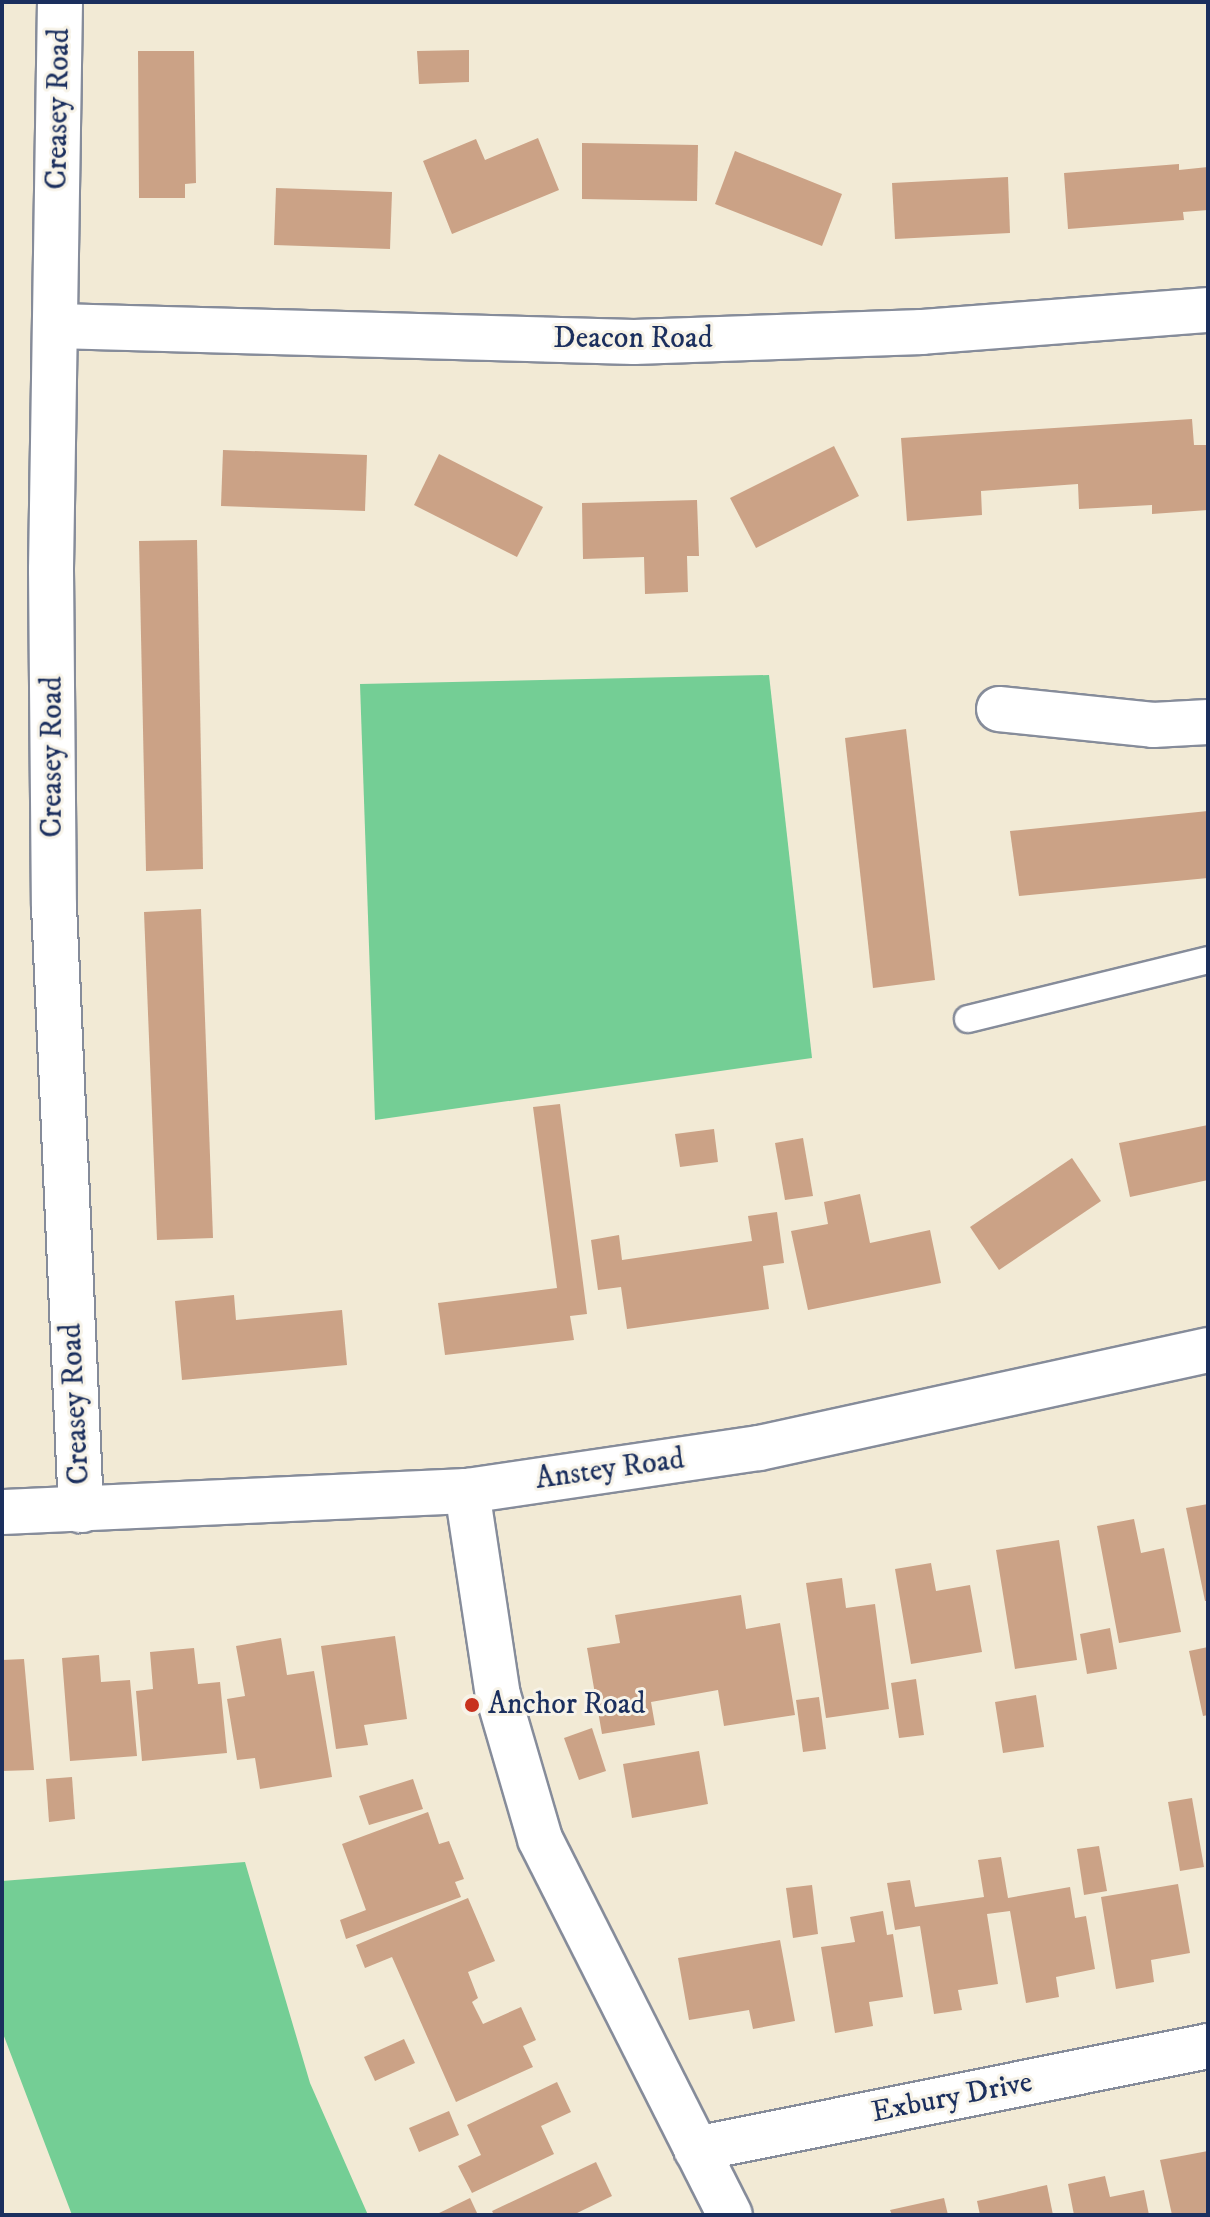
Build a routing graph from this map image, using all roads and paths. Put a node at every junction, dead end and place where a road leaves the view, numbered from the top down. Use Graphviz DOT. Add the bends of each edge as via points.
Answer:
graph roads {
  1 [pos="60,2"];
  2 [pos="1208,310"];
  3 [pos="56,326"];
  4 [pos="999,709"];
  5 [pos="1208,722"];
  6 [pos="1208,960"];
  7 [pos="968,1019"];
  8 [pos="1208,1350"];
  9 [pos="467,1491"];
  10 [pos="81,1510"];
  11 [pos="2,1512"];
  12 [pos="1208,2046"];
  13 [pos="696,2149"];
  14 [pos="730,2215"];
  1 -- 3 [label="street, Creasey Road"];
  2 -- 3 [label="street, Deacon Road" via="922,332 634,342"];
  3 -- 10 [label="street, Creasey Road" via="51,570 54,906"];
  4 -- 5 [label="street" via="1153,725"];
  6 -- 7 [label="lane"];
  8 -- 9 [label="street, Anstey Road" via="759,1448"];
  9 -- 10 [label="street, Anstey Road"];
  9 -- 13 [label="street" via="498,1695 540,1839"];
  10 -- 11 [label="street, Anstey Road"];
  12 -- 13 [label="street, Exbury Drive"];
  13 -- 14 [label="street"];
}
